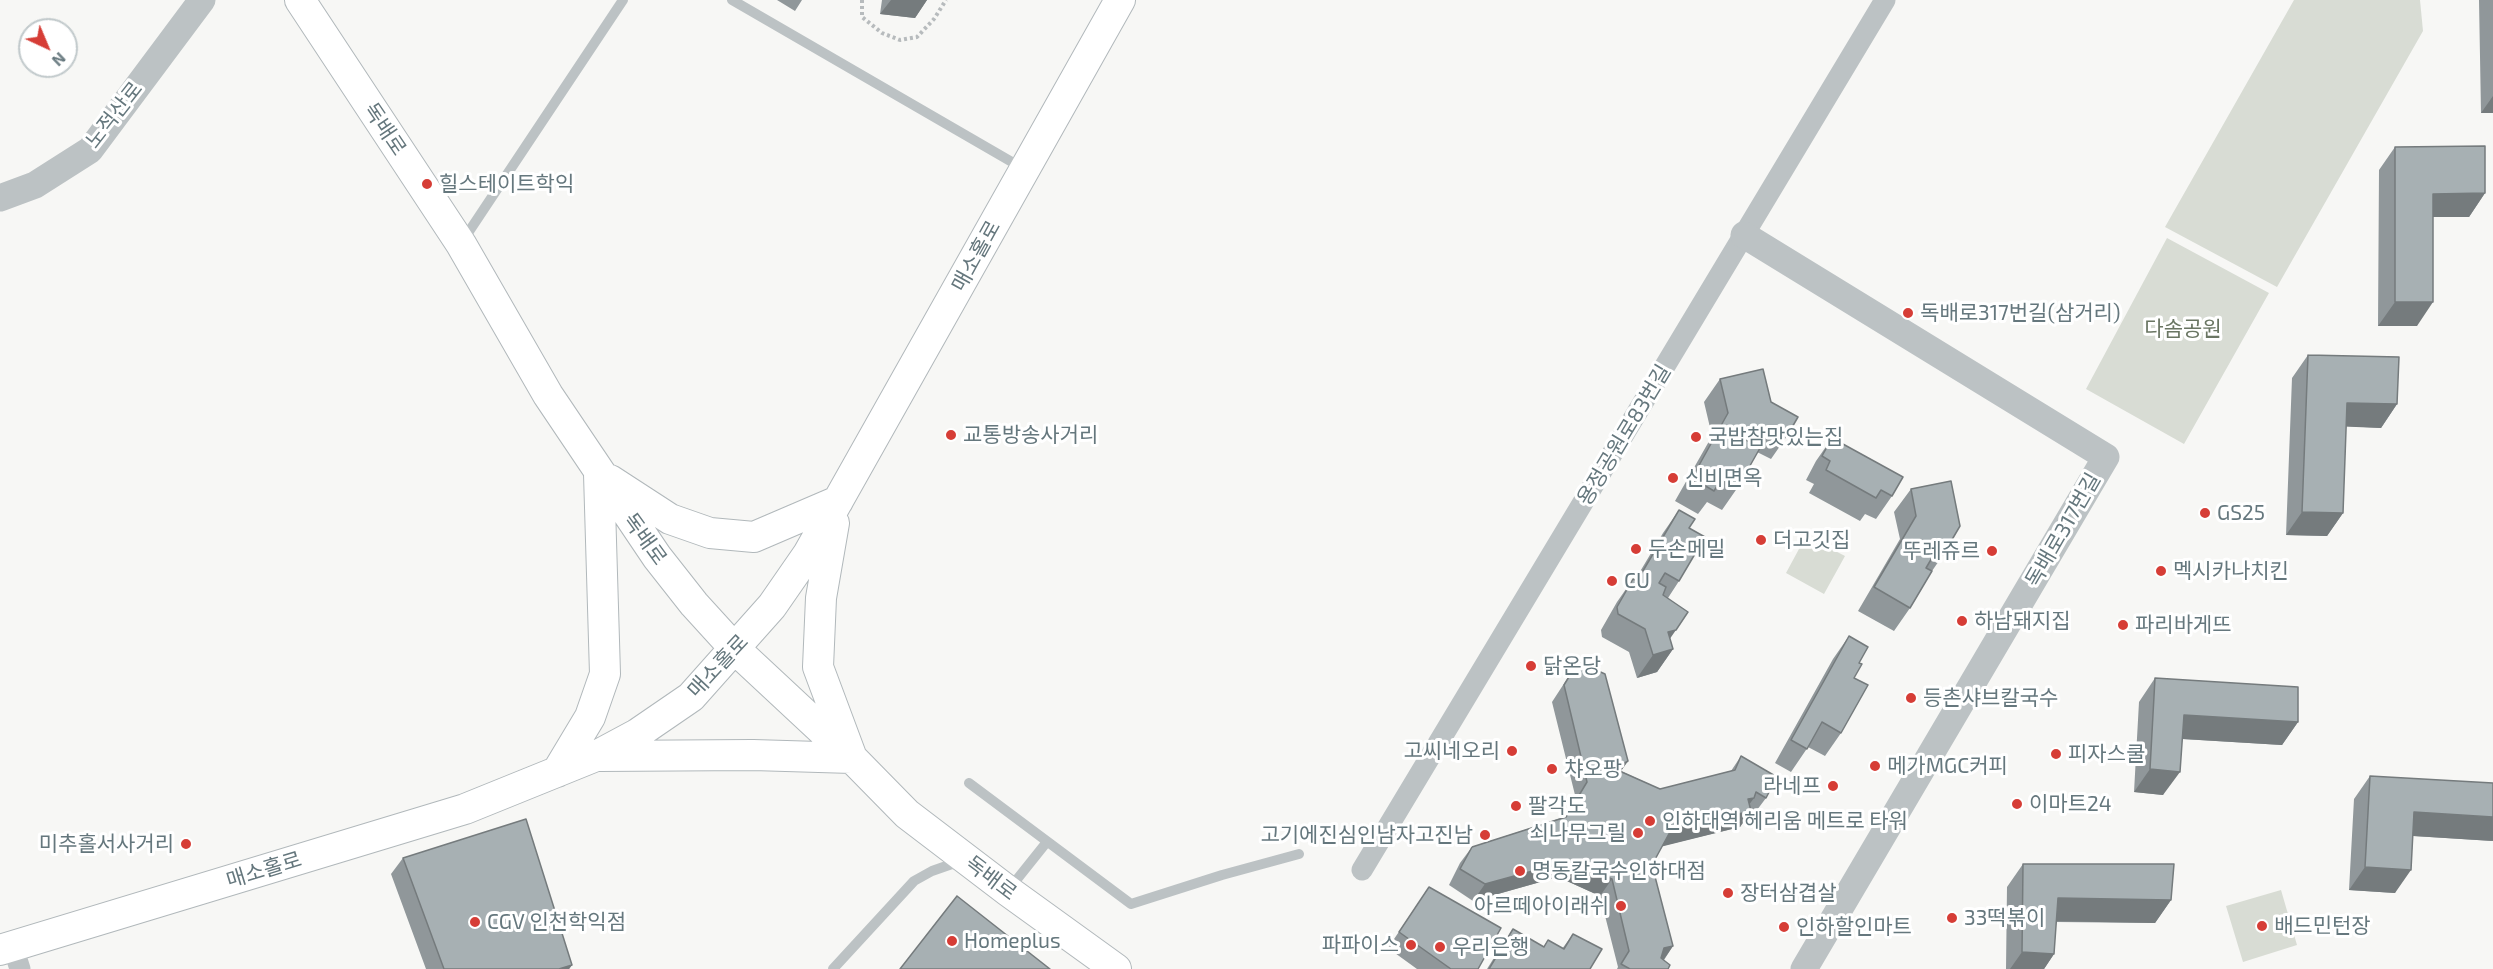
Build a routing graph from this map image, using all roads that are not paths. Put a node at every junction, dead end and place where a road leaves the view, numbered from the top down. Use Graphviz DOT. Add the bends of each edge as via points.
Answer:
graph roads {
  1 [pos="201,0"];
  2 [pos="300,0"];
  3 [pos="623,0"];
  4 [pos="732,0"];
  5 [pos="1120,0"];
  6 [pos="1886,0"];
  7 [pos="1025,169"];
  8 [pos="0,198"];
  9 [pos="1744,235"];
  10 [pos="461,244"];
  11 [pos="600,474"];
  12 [pos="838,501"];
  13 [pos="735,649"];
  14 [pos="596,756"];
  15 [pos="852,758"];
  16 [pos="557,772"];
  17 [pos="969,783"];
  18 [pos="1046,843"];
  19 [pos="1299,854"];
  20 [pos="976,866"];
  21 [pos="1362,870"];
  22 [pos="1008,891"];
  23 [pos="11,955"];
  24 [pos="833,969"];
  25 [pos="1116,969"];
  26 [pos="1804,969"];
  1 -- 8 [label="street, 노적산로" via="90,150 35,185"];
  2 -- 10 [label="main road, 독배로"];
  3 -- 10 [label="lane"];
  4 -- 7 [label="lane"];
  5 -- 7 [label="main road, 매소홀로"];
  6 -- 9 [label="street, 용정공원로83번길"];
  7 -- 12 [label="main road, 매소홀로"];
  9 -- 21 [label="street, 용정공원로83번길"];
  9 -- 26 [label="street, 독배로317번길" via="2106,457"];
  10 -- 11 [label="main road, 독배로" via="548,395"];
  11 -- 12 [label="main road" via="670,519 710,533 754,537"];
  11 -- 13 [label="main road, 독배로" via="657,557"];
  11 -- 16 [label="main road" via="605,674 590,717"];
  12 -- 13 [label="main road, 매소홀로" via="772,606"];
  12 -- 15 [label="main road" via="821,598 818,667"];
  13 -- 14 [label="main road, 매소홀로" via="691,697"];
  13 -- 15 [label="main road, 독배로"];
  14 -- 15 [label="main road"];
  14 -- 16 [label="main road, 매소홀로"];
  15 -- 20 [label="main road, 독배로" via="907,814"];
  16 -- 23 [label="main road, 매소홀로" via="465,809"];
  17 -- 18 [label="lane"];
  18 -- 19 [label="lane" via="1131,904"];
  18 -- 22 [label="lane"];
  20 -- 22 [label="main road, 독배로"];
  20 -- 24 [label="lane" via="952,864 914,881"];
  22 -- 25 [label="main road, 독배로"];
}
